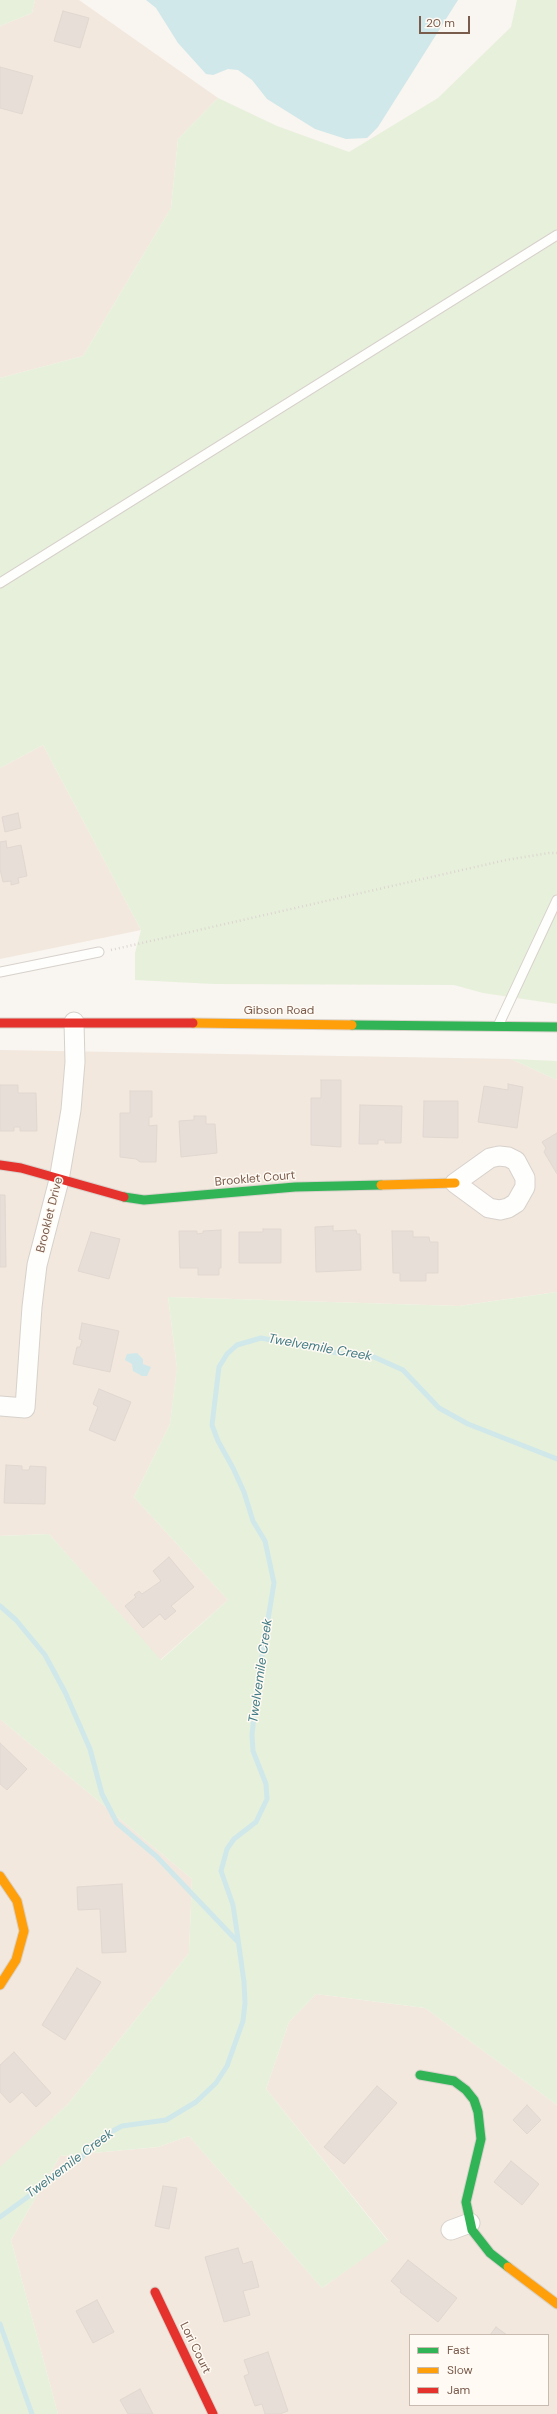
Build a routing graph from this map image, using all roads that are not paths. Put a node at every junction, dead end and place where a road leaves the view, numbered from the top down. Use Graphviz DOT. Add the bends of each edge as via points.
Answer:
graph roads {
  1 [pos="557,235"];
  2 [pos="0,583"];
  3 [pos="557,900"];
  4 [pos="98,952"];
  5 [pos="0,972"];
  6 [pos="74,1022"];
  7 [pos="0,1023"];
  8 [pos="498,1026"];
  9 [pos="557,1027"];
  10 [pos="0,1165"];
  11 [pos="59,1180"];
  12 [pos="455,1183"];
  13 [pos="0,1406"];
  14 [pos="0,1876"];
  15 [pos="0,1985"];
  16 [pos="420,2075"];
  17 [pos="470,2223"];
  18 [pos="451,2230"];
  19 [pos="155,2292"];
  20 [pos="557,2304"];
  21 [pos="213,2414"];
  1 -- 2 [label="lane"];
  3 -- 8 [label="lane"];
  4 -- 5 [label="lane"];
  6 -- 7 [label="street, Gibson Road"];
  6 -- 8 [label="street, Gibson Road"];
  6 -- 11 [label="street, Brooklet Drive" via="75,1062 71,1110"];
  8 -- 9 [label="street, Gibson Road"];
  10 -- 11 [label="street, Brooklet Court" via="21,1168"];
  11 -- 12 [label="street, Brooklet Court" via="112,1195 144,1200 289,1187"];
  11 -- 13 [label="street, Brooklet Drive" via="35,1279 25,1408"];
  14 -- 15 [label="street" via="17,1901 24,1931 16,1960"];
  16 -- 17 [label="street" via="454,2081 474,2100 481,2139 466,2202"];
  17 -- 18 [label="street"];
  17 -- 20 [label="street" via="490,2253"];
  19 -- 21 [label="street, Lori Court"];
}
